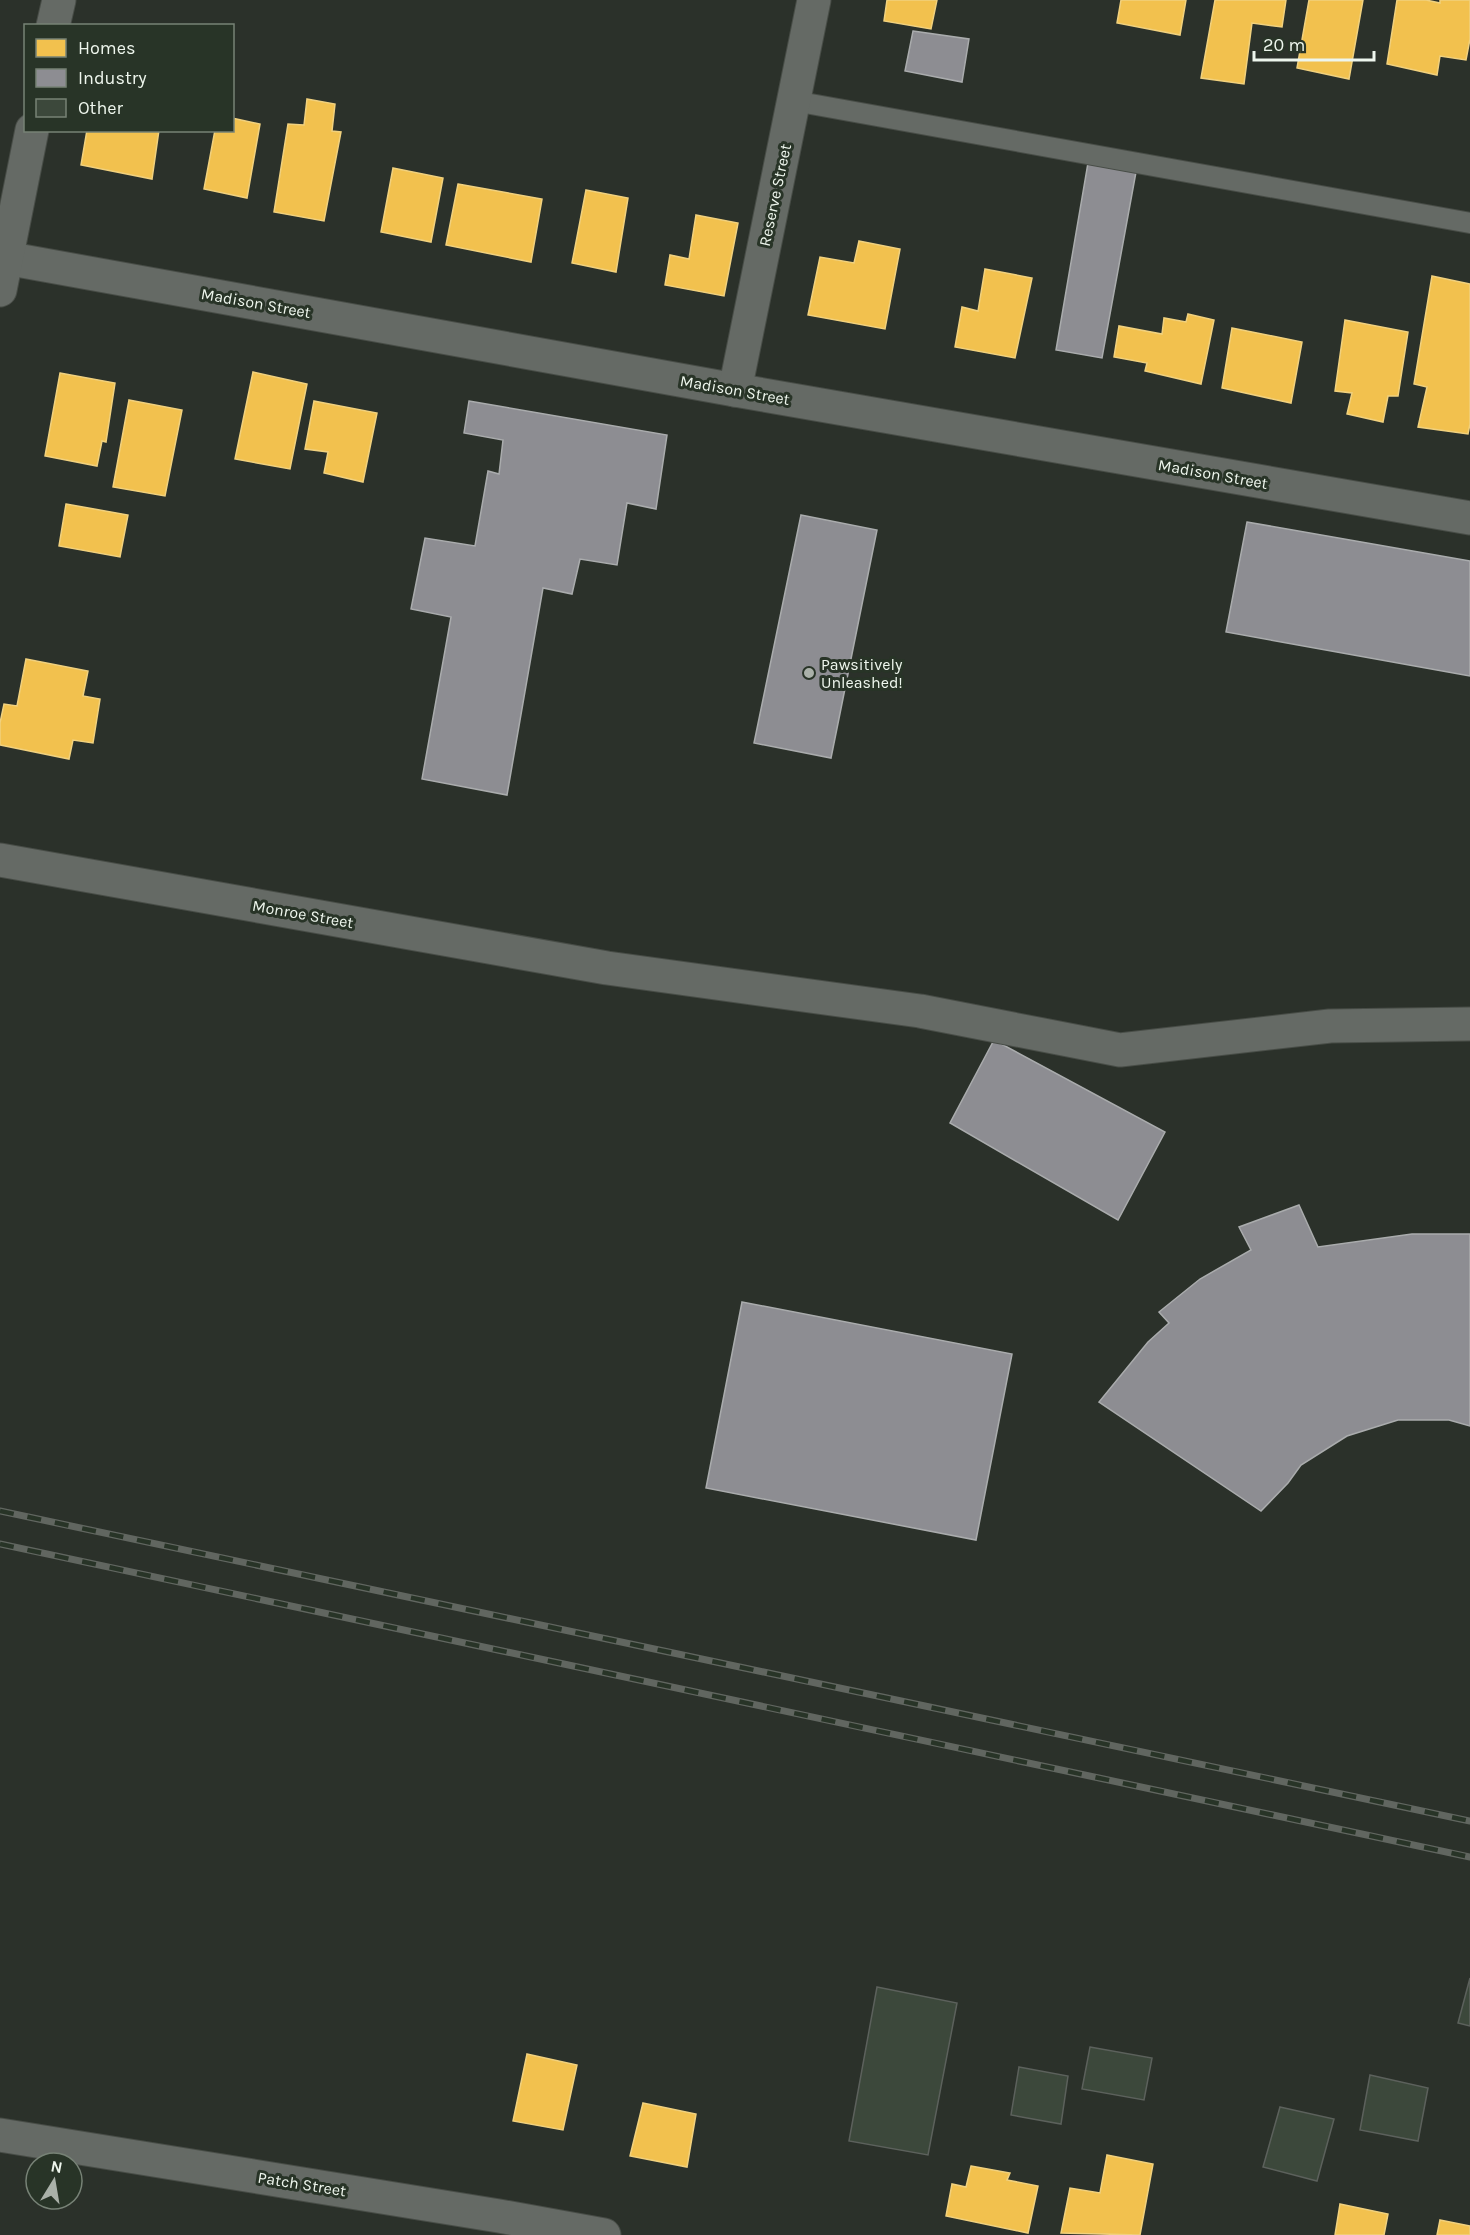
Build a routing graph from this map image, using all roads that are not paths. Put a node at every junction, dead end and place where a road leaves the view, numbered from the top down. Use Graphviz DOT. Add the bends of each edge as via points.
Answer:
graph roads {
  1 [pos="59,0"];
  2 [pos="814,0"];
  3 [pos="54,24"];
  4 [pos="794,101"];
  5 [pos="32,132"];
  6 [pos="1470,223"];
  7 [pos="3,257"];
  8 [pos="0,290"];
  9 [pos="735,390"];
  10 [pos="1470,518"];
  11 [pos="0,860"];
  12 [pos="1470,1024"];
  13 [pos="0,2135"];
  14 [pos="604,2235"];
  1 -- 3 [label="street"];
  2 -- 4 [label="street, Reserve Street"];
  4 -- 6 [label="lane"];
  4 -- 9 [label="street, Reserve Street"];
  5 -- 7 [label="street"];
  7 -- 8 [label="street"];
  7 -- 9 [label="street, Madison Street"];
  9 -- 10 [label="street, Madison Street"];
  11 -- 12 [label="street, Monroe Street" via="607,968 920,1011 1120,1050 1330,1026"];
  13 -- 14 [label="street, Patch Street"];
}
